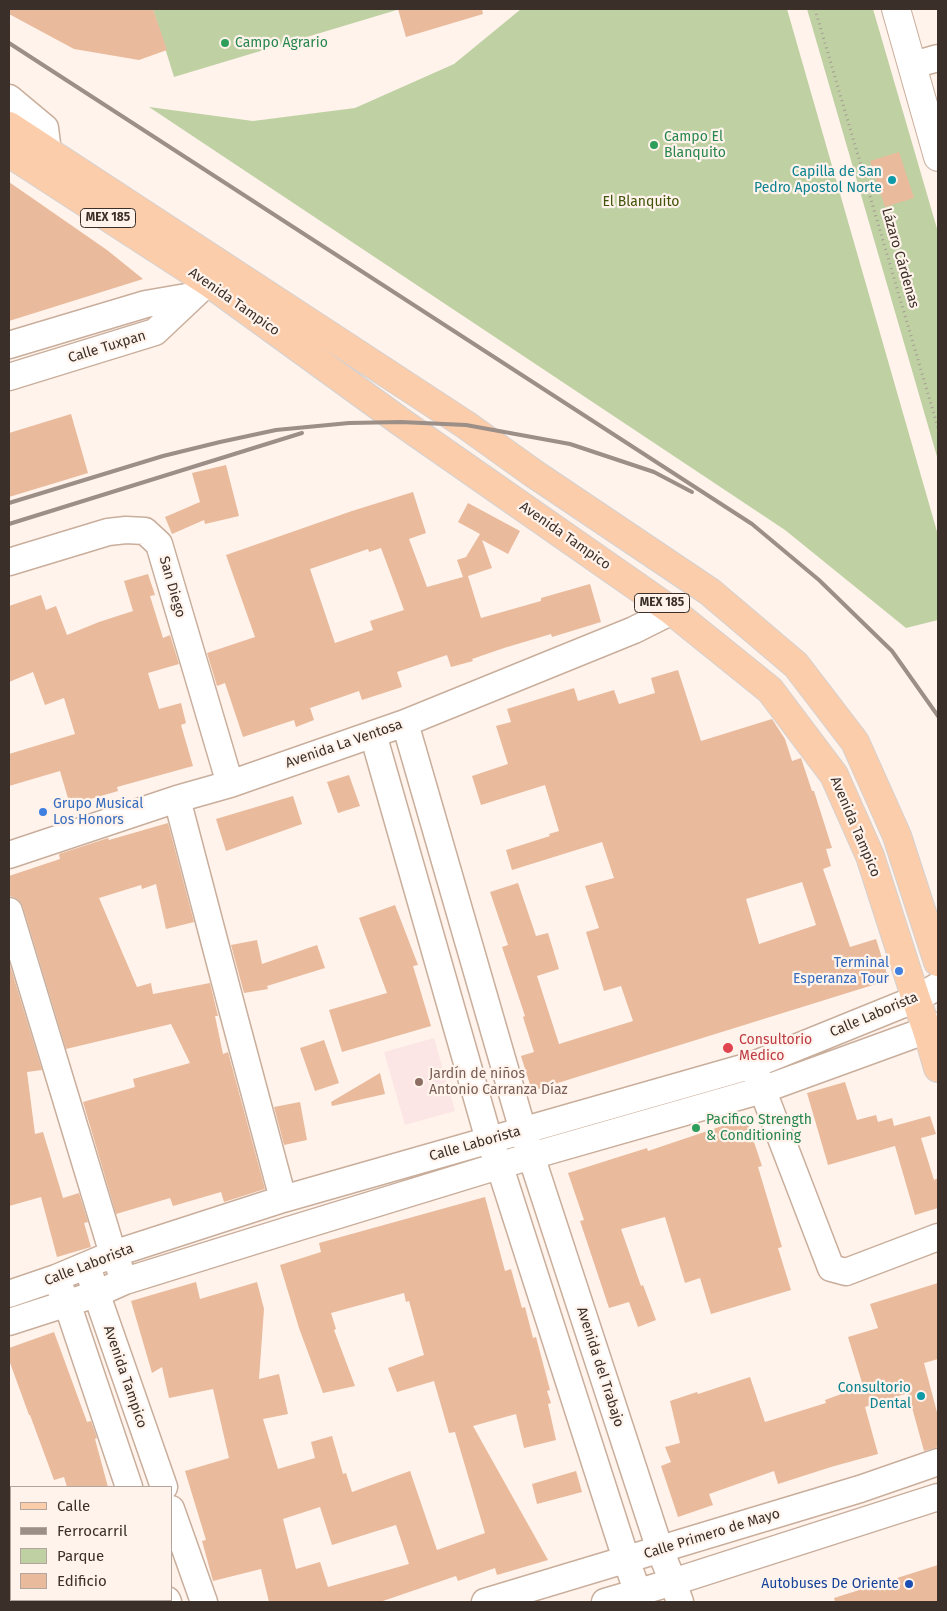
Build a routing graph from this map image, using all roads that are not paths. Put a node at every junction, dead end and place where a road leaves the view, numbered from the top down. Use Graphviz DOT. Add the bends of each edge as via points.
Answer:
graph roads {
  1 [pos="896,9"];
  2 [pos="926,62"];
  3 [pos="9,98"];
  4 [pos="931,99"];
  5 [pos="9,126"];
  6 [pos="48,152"];
  7 [pos="9,153"];
  8 [pos="938,157"];
  9 [pos="207,280"];
  10 [pos="9,346"];
  11 [pos="9,377"];
  12 [pos="9,562"];
  13 [pos="672,611"];
  14 [pos="404,723"];
  15 [pos="372,734"];
  16 [pos="230,784"];
  17 [pos="178,799"];
  18 [pos="9,856"];
  19 [pos="9,911"];
  20 [pos="938,962"];
  21 [pos="927,993"];
  22 [pos="933,1028"];
  23 [pos="753,1065"];
  24 [pos="938,1068"];
  25 [pos="762,1090"];
  26 [pos="523,1131"];
  27 [pos="489,1140"];
  28 [pos="531,1156"];
  29 [pos="500,1167"];
  30 [pos="283,1199"];
  31 [pos="938,1237"];
  32 [pos="113,1254"];
  33 [pos="86,1266"];
  34 [pos="56,1278"];
  35 [pos="125,1281"];
  36 [pos="9,1294"];
  37 [pos="96,1294"];
  38 [pos="67,1303"];
  39 [pos="9,1322"];
  40 [pos="938,1462"];
  41 [pos="129,1486"];
  42 [pos="164,1486"];
  43 [pos="860,1489"];
  44 [pos="938,1496"];
  45 [pos="172,1512"];
  46 [pos="870,1518"];
  47 [pos="660,1550"];
  48 [pos="626,1559"];
  49 [pos="677,1592"];
  50 [pos="640,1597"];
  51 [pos="204,1602"];
  52 [pos="484,1602"];
  53 [pos="605,1602"];
  1 -- 2 [label="street"];
  2 -- 4 [label="street"];
  3 -- 6 [label="street" via="45,128"];
  4 -- 8 [label="street"];
  5 -- 6 [label="main road, Avenida Tampico / MEX 185"];
  6 -- 9 [label="main road, Avenida Tampico / MEX 185"];
  7 -- 9 [label="main road, Avenida Tampico / MEX 185"];
  9 -- 10 [label="street" via="146,304"];
  9 -- 11 [label="street, Calle Tuxpan" via="155,332"];
  9 -- 13 [label="main road, Avenida Tampico / MEX 185" via="401,422"];
  9 -- 20 [label="main road, Avenida Tampico / MEX 185" via="466,425 710,592 796,666 855,742 897,836"];
  12 -- 16 [label="street, San Diego" via="108,532 145,531 159,544"];
  13 -- 14 [label="street, Avenida La Ventosa" via="634,630"];
  13 -- 21 [label="main road, Avenida Tampico / MEX 185" via="770,690 834,774"];
  14 -- 15 [label="street, Avenida La Ventosa"];
  14 -- 26 [label="street, Avenida del Trabajo"];
  15 -- 16 [label="street, Avenida La Ventosa"];
  15 -- 27 [label="street"];
  16 -- 17 [label="street, Avenida La Ventosa"];
  17 -- 18 [label="street, Avenida La Ventosa"];
  17 -- 30 [label="street"];
  19 -- 32 [label="street"];
  21 -- 22 [label="main road, Avenida Tampico / MEX 185"];
  21 -- 23 [label="street, Calle Laborista"];
  22 -- 24 [label="main road, Avenida Tampico / MEX 185"];
  22 -- 25 [label="street, Calle Laborista"];
  23 -- 25 [label="street"];
  23 -- 26 [label="street, Calle Laborista"];
  25 -- 28 [label="street, Calle Laborista"];
  25 -- 31 [label="street" via="831,1268 846,1272"];
  26 -- 27 [label="street, Calle Laborista"];
  26 -- 28 [label="street, Avenida del Trabajo"];
  27 -- 29 [label="street"];
  27 -- 30 [label="street, Calle Laborista"];
  28 -- 29 [label="street, Calle Laborista"];
  28 -- 47 [label="street, Avenida del Trabajo"];
  29 -- 35 [label="street, Calle Laborista"];
  29 -- 48 [label="street"];
  30 -- 32 [label="street, Calle Laborista"];
  32 -- 33 [label="street, Calle Laborista"];
  32 -- 35 [label="street"];
  33 -- 34 [label="street, Calle Laborista"];
  33 -- 37 [label="street, Avenida Tampico"];
  34 -- 36 [label="street, Calle Laborista"];
  34 -- 38 [label="street"];
  35 -- 37 [label="street, Calle Laborista"];
  37 -- 38 [label="street, Calle Laborista"];
  37 -- 42 [label="street, Avenida Tampico"];
  38 -- 39 [label="street, Calle Laborista"];
  38 -- 41 [label="street"];
  40 -- 43 [label="street, Calle Primero de Mayo"];
  43 -- 46 [label="street"];
  43 -- 47 [label="street, Calle Primero de Mayo"];
  44 -- 46 [label="street"];
  45 -- 51 [label="street"];
  46 -- 49 [label="street"];
  47 -- 48 [label="street, Calle Primero de Mayo"];
  47 -- 49 [label="street, Avenida del Trabajo"];
  48 -- 50 [label="street"];
  48 -- 52 [label="street, Calle Primero de Mayo"];
  49 -- 50 [label="street"];
  50 -- 53 [label="street"];
}
